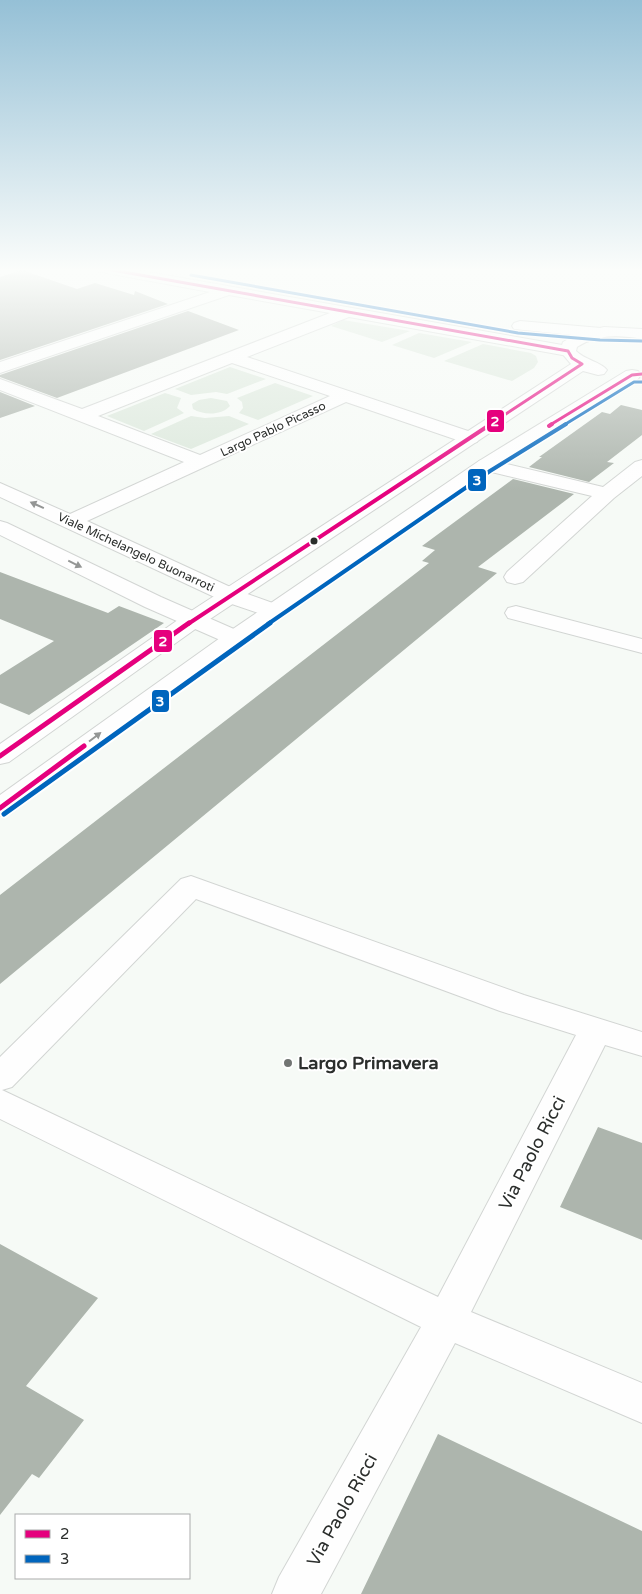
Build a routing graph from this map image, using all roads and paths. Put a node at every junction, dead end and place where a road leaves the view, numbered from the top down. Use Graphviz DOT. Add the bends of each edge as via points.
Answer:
graph roads {
  1 [pos="75,342"];
  2 [pos="269,342"];
  3 [pos="498,342"];
  4 [pos="572,342"];
  5 [pos="231,357"];
  6 [pos="575,358"];
  7 [pos="0,368"];
  8 [pos="637,374"];
  9 [pos="0,384"];
  10 [pos="346,396"];
  11 [pos="81,416"];
  12 [pos="470,438"];
  13 [pos="200,462"];
  14 [pos="486,465"];
  15 [pos="642,466"];
  16 [pos="0,488"];
  17 [pos="607,494"];
  18 [pos="72,521"];
  19 [pos="0,527"];
  20 [pos="515,576"];
  21 [pos="231,596"];
  22 [pos="273,611"];
  23 [pos="516,613"];
  24 [pos="194,620"];
  25 [pos="235,638"];
  26 [pos="642,646"];
  27 [pos="0,756"];
  28 [pos="0,808"];
  29 [pos="596,1029"];
  30 [pos="642,1044"];
  31 [pos="0,1078"];
  32 [pos="0,1103"];
  33 [pos="446,1320"];
  34 [pos="642,1403"];
  35 [pos="296,1594"];
  1 -- 7 [label="street"];
  2 -- 5 [label="street"];
  3 -- 6 [label="street"];
  4 -- 6 [label="street" via="569,345"];
  5 -- 10 [label="street, Largo Pablo Picasso"];
  5 -- 11 [label="street"];
  6 -- 8 [label="street" via="604,371"];
  6 -- 12 [label="street"];
  8 -- 14 [label="street"];
  9 -- 11 [label="street"];
  10 -- 12 [label="street, Largo Pablo Picasso"];
  10 -- 13 [label="street, Largo Pablo Picasso"];
  11 -- 13 [label="street"];
  12 -- 21 [label="street"];
  13 -- 18 [label="street, Largo Pablo Picasso"];
  14 -- 17 [label="street"];
  14 -- 22 [label="street"];
  15 -- 17 [label="street"];
  18 -- 16 [label="street, Viale Michelangelo Buonarroti, one-way"];
  17 -- 20 [label="street"];
  18 -- 21 [label="street, Viale Michelangelo Buonarroti"];
  19 -- 24 [label="street, one-way"];
  21 -- 22 [label="street, Viale Michelangelo Buonarroti"];
  21 -- 24 [label="street"];
  22 -- 25 [label="street"];
  23 -- 26 [label="street"];
  24 -- 25 [label="street"];
  24 -- 27 [label="street"];
  28 -- 25 [label="street, one-way"];
  29 -- 30 [label="street"];
  29 -- 31 [label="street" via="512,1003 191,886"];
  29 -- 33 [label="street, Via Paolo Ricci"];
  32 -- 33 [label="street"];
  33 -- 34 [label="street"];
  33 -- 35 [label="street, Via Paolo Ricci"];
}
